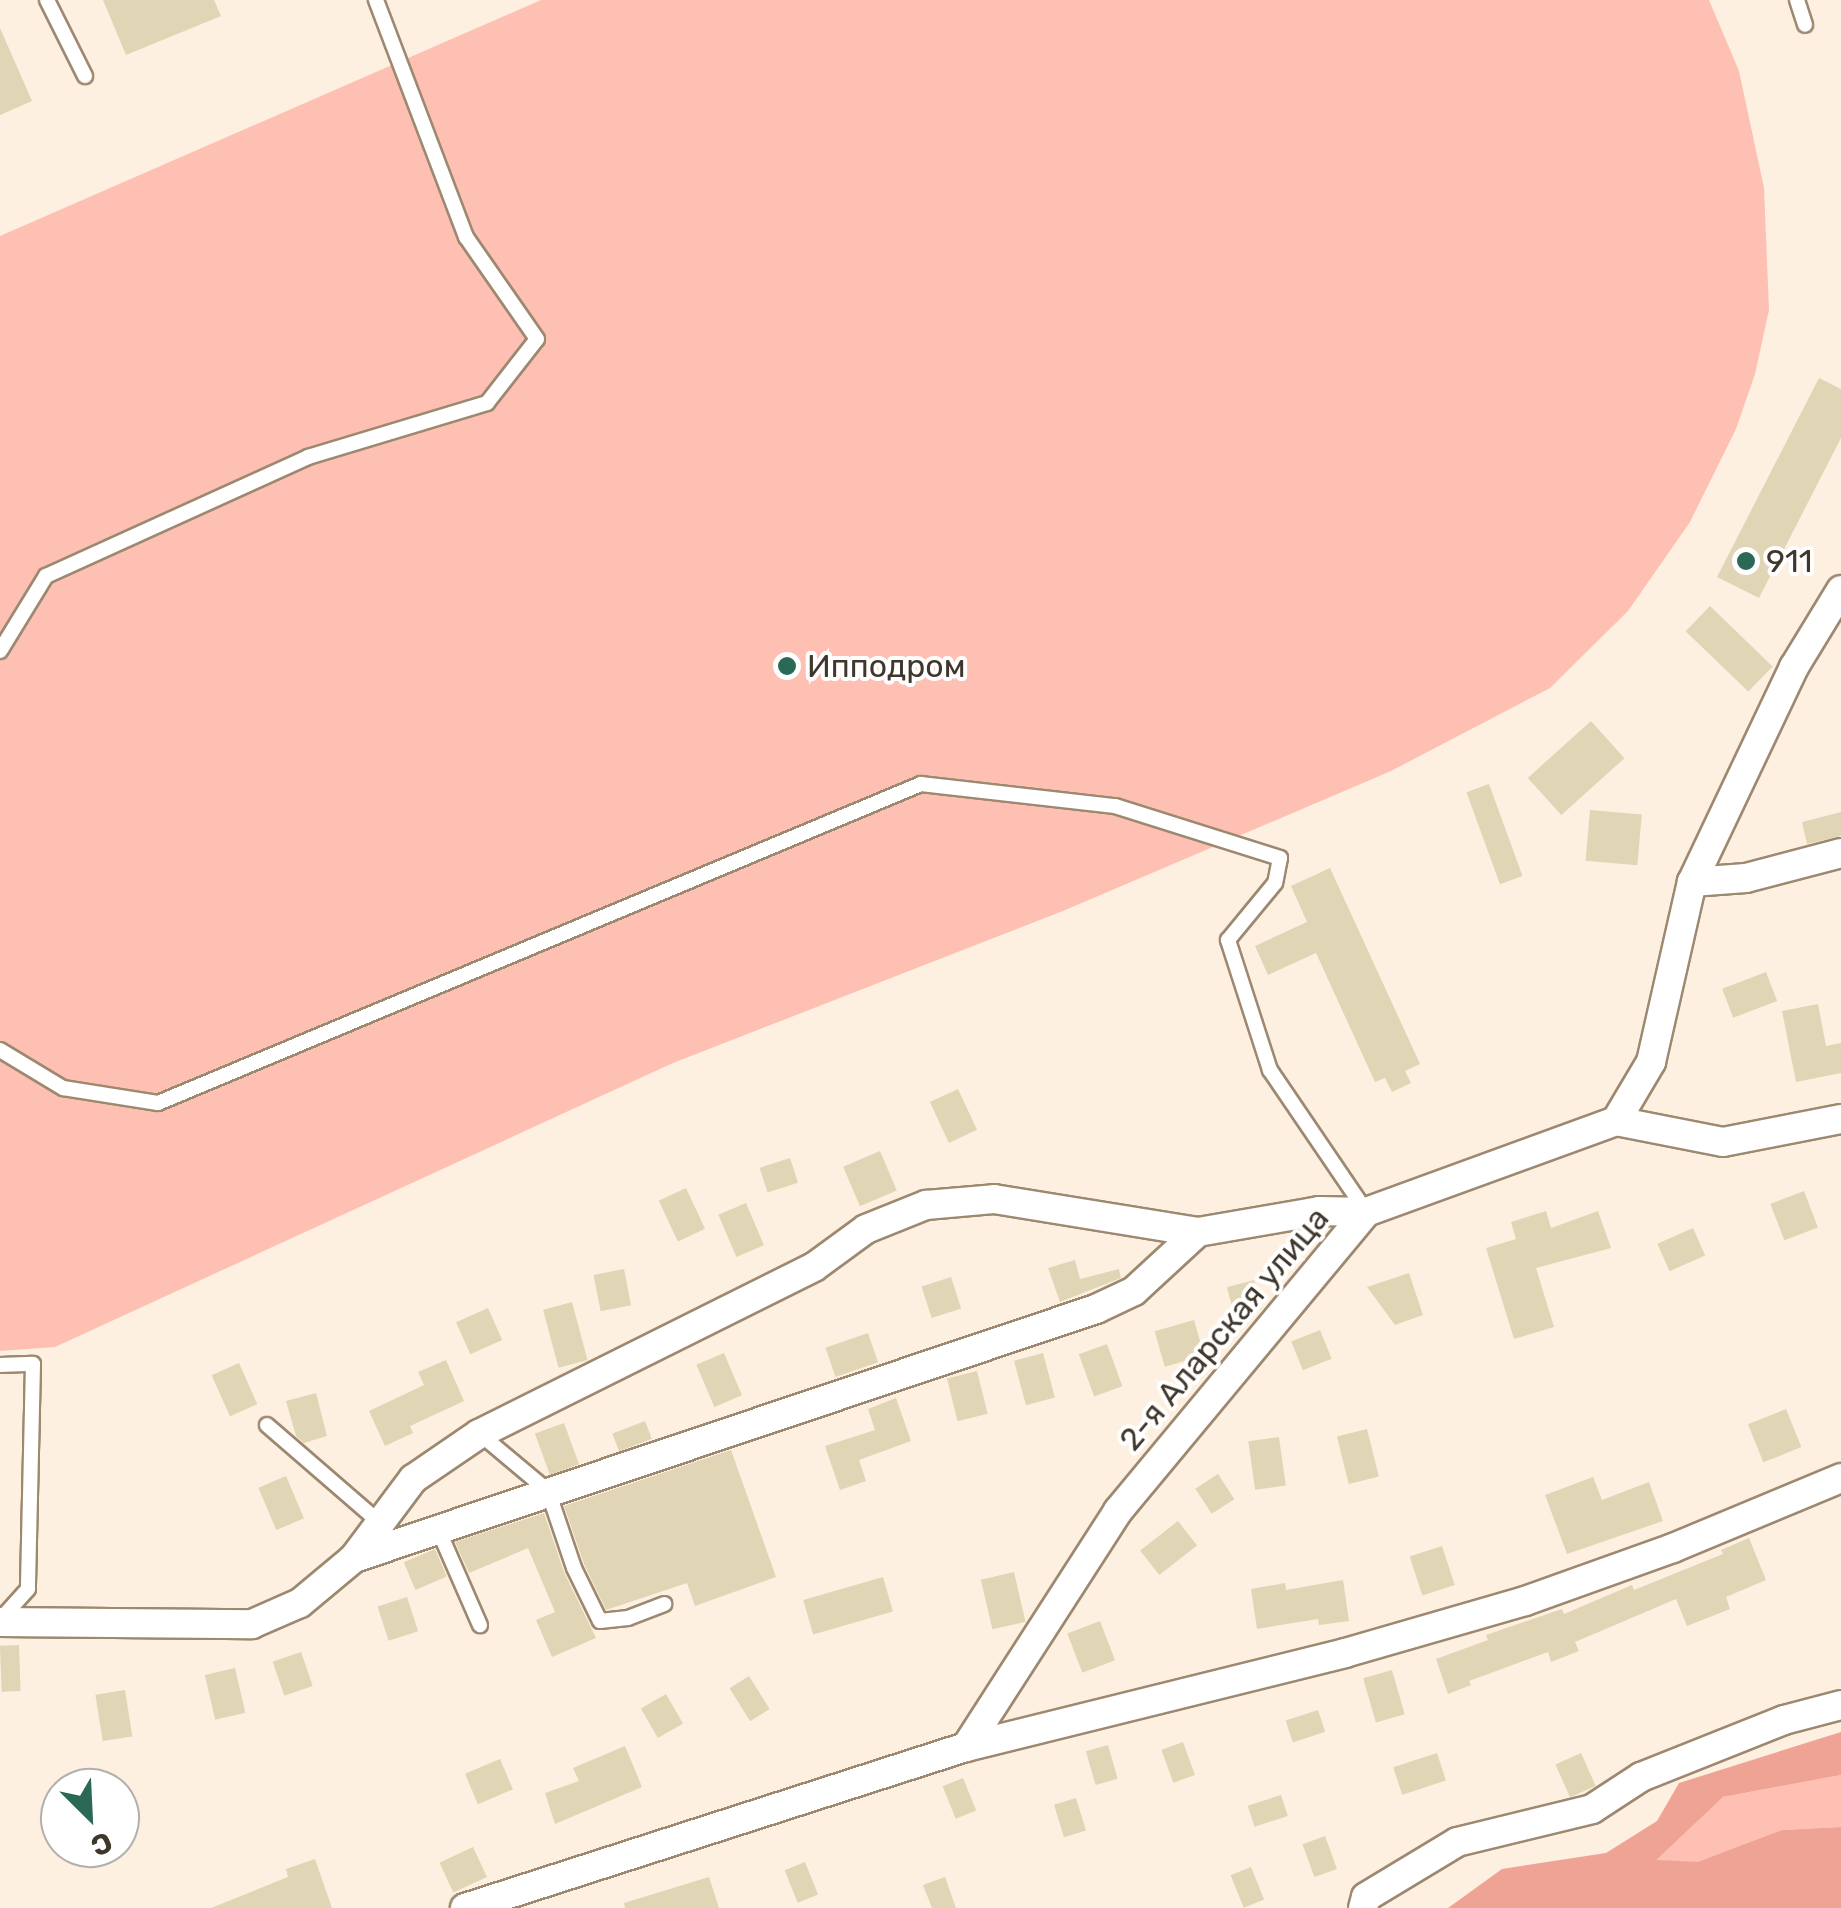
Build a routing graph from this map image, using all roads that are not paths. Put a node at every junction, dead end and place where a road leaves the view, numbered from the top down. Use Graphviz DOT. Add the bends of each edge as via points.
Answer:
graph roads {
  1 [pos="47,0"];
  2 [pos="376,0"];
  3 [pos="1797,0"];
  4 [pos="1806,25"];
  5 [pos="85,76"];
  6 [pos="1841,590"];
  7 [pos="0,651"];
  8 [pos="1841,853"];
  9 [pos="1692,882"];
  10 [pos="0,1050"];
  11 [pos="1841,1119"];
  12 [pos="1616,1121"];
  13 [pos="1366,1212"];
  14 [pos="1198,1232"];
  15 [pos="0,1365"];
  16 [pos="267,1425"];
  17 [pos="479,1434"];
  18 [pos="1841,1478"];
  19 [pos="548,1492"];
  20 [pos="380,1523"];
  21 [pos="438,1529"];
  22 [pos="354,1558"];
  23 [pos="664,1604"];
  24 [pos="0,1621"];
  25 [pos="480,1625"];
  26 [pos="1841,1705"];
  27 [pos="966,1746"];
  28 [pos="464,1908"];
  29 [pos="1362,1908"];
  1 -- 5 [label="lane"];
  2 -- 7 [label="lane" via="466,237 537,339 487,403 308,457 46,576"];
  3 -- 4 [label="lane"];
  6 -- 9 [label="street" via="1794,667"];
  8 -- 9 [label="street" via="1746,878"];
  9 -- 12 [label="street" via="1651,1062"];
  10 -- 13 [label="lane" via="63,1088 158,1103 920,784 1116,806 1280,858 1274,883 1228,940 1270,1070"];
  11 -- 12 [label="street" via="1723,1142"];
  12 -- 13 [label="street, 2-я Аларская улица"];
  13 -- 14 [label="street" via="1319,1211"];
  13 -- 27 [label="street, 2-я Аларская улица" via="1118,1511"];
  14 -- 17 [label="street" via="994,1199 926,1205 866,1229 814,1268"];
  14 -- 19 [label="street" via="1134,1291 1096,1310"];
  15 -- 24 [label="lane" via="33,1364 28,1589"];
  16 -- 20 [label="lane"];
  17 -- 19 [label="lane"];
  17 -- 20 [label="street" via="413,1479"];
  18 -- 27 [label="street" via="1525,1601 1345,1653"];
  19 -- 21 [label="street"];
  19 -- 23 [label="lane" via="600,1621"];
  20 -- 22 [label="street"];
  21 -- 22 [label="street"];
  21 -- 25 [label="lane"];
  22 -- 24 [label="street" via="300,1603 252,1624"];
  26 -- 29 [label="street" via="1640,1776 1592,1809 1456,1842 1366,1897"];
  27 -- 28 [label="street"];
}
